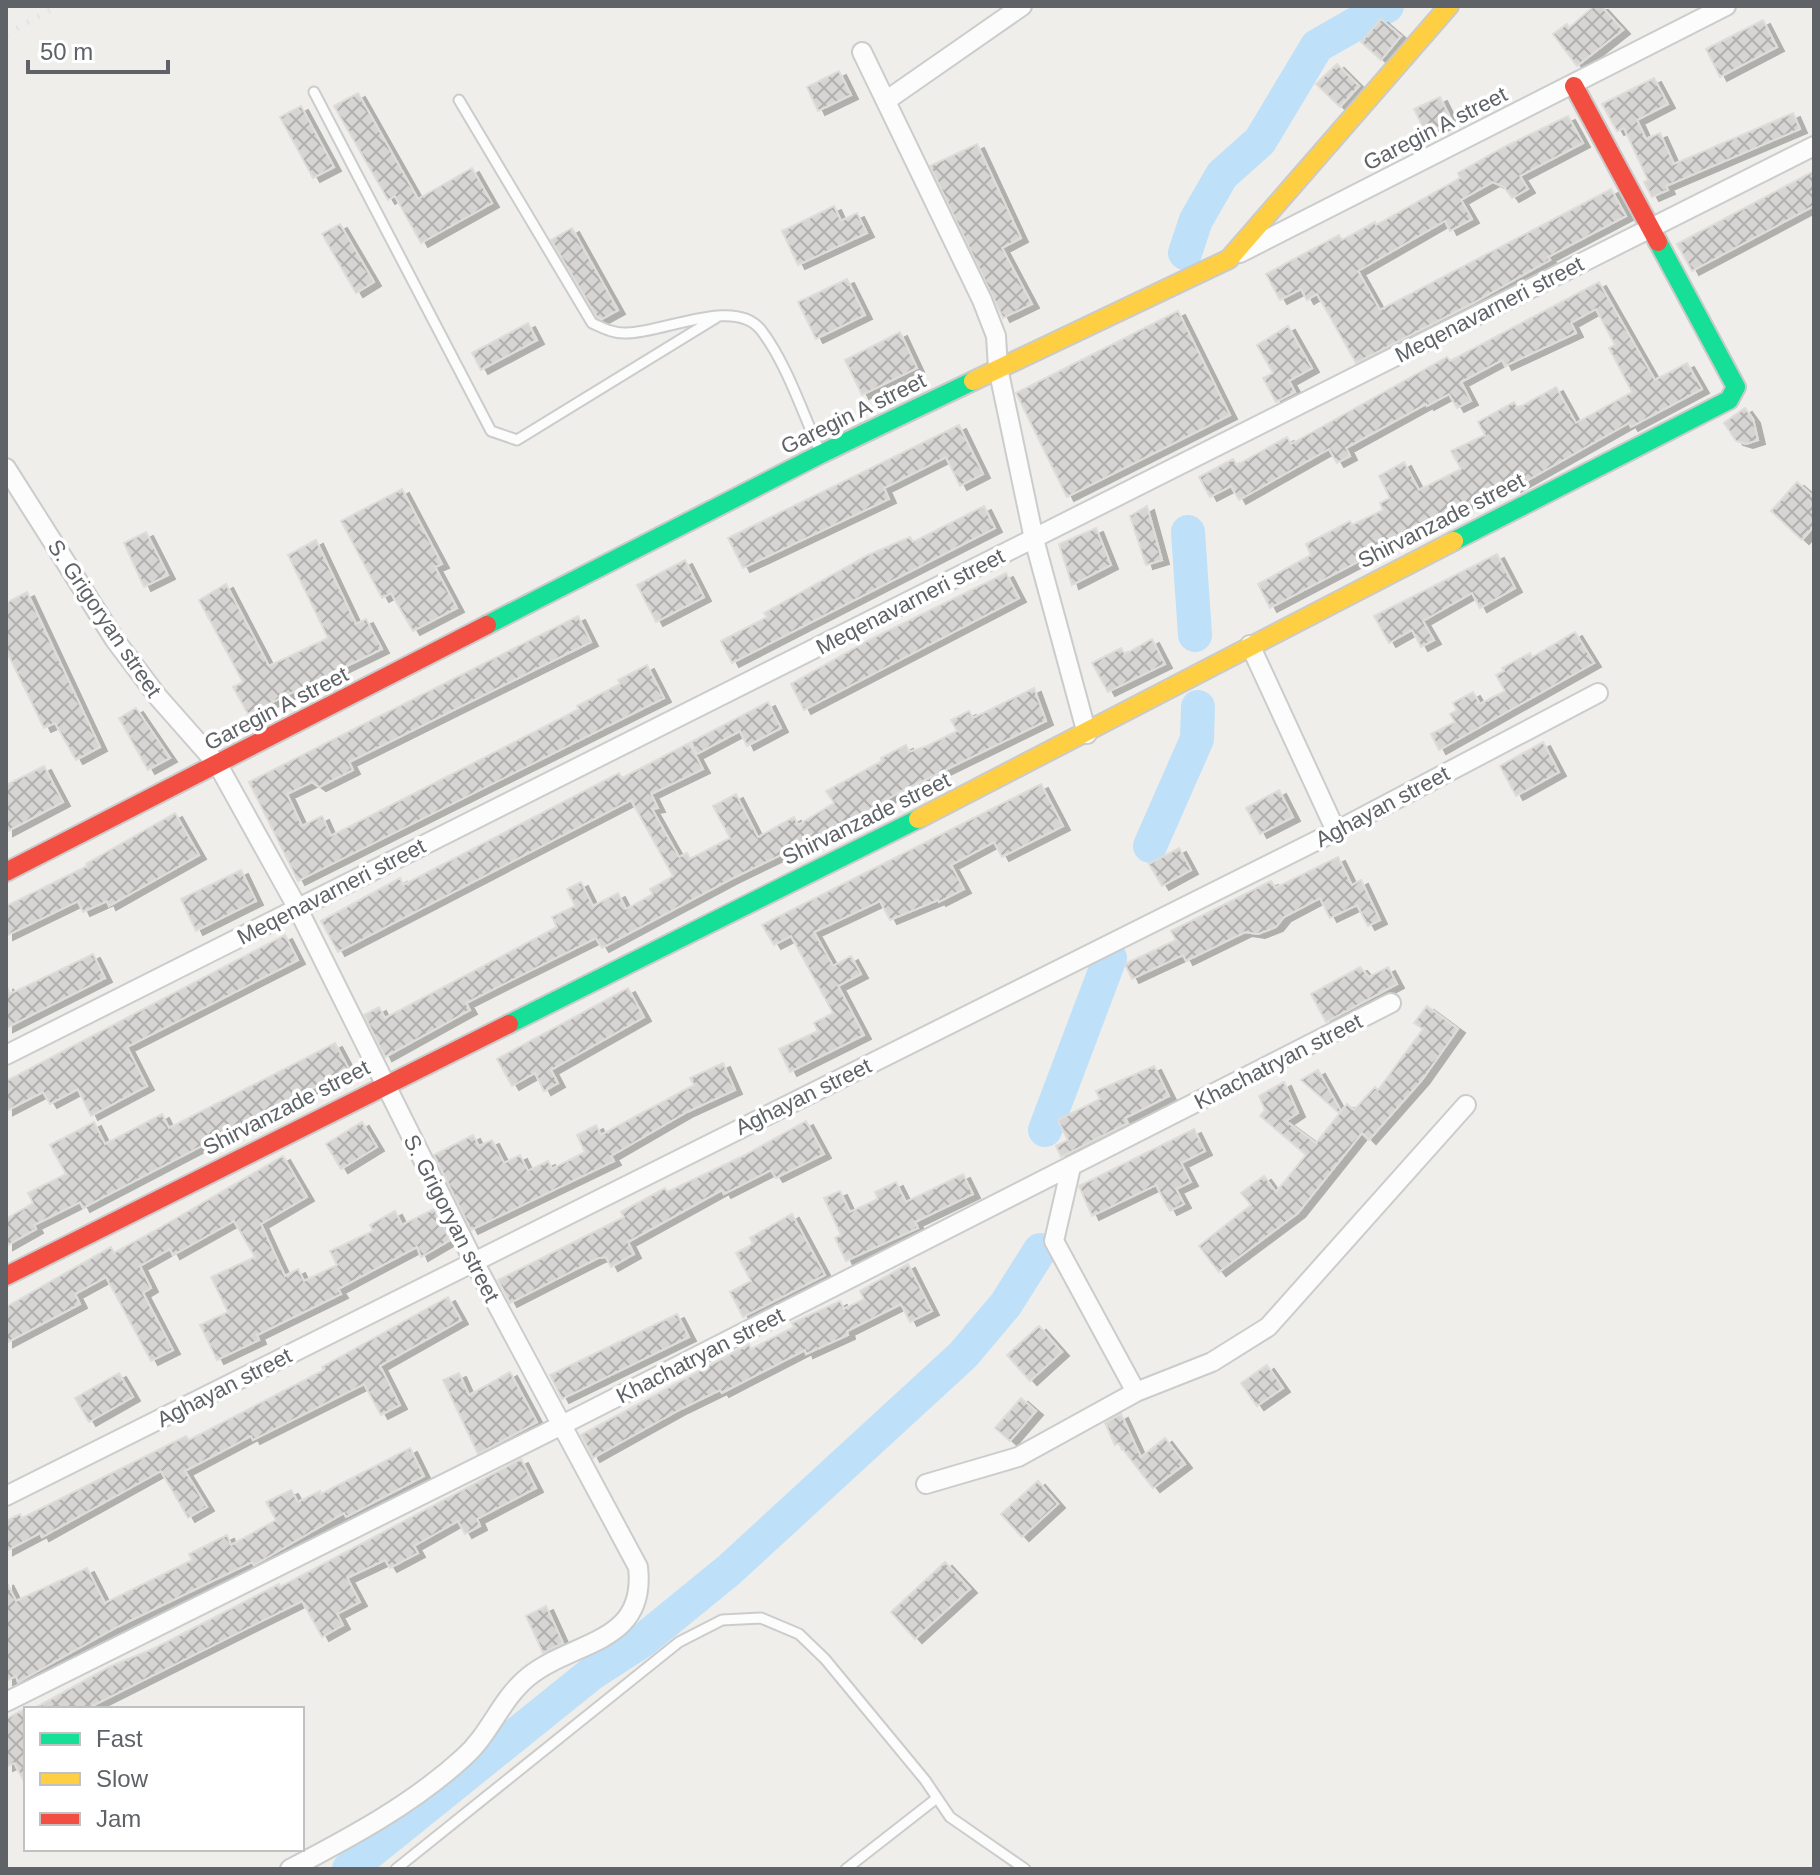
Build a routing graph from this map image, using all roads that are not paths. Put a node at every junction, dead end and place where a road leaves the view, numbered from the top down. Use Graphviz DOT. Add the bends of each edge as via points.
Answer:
graph roads {
  1 [pos="1022,6"];
  2 [pos="1449,6"];
  3 [pos="1726,6"];
  4 [pos="862,52"];
  5 [pos="1574,86"];
  6 [pos="314,92"];
  7 [pos="459,100"];
  8 [pos="887,100"];
  9 [pos="1814,146"];
  10 [pos="1649,229"];
  11 [pos="1229,259"];
  12 [pos="719,316"];
  13 [pos="998,368"];
  14 [pos="821,454"];
  15 [pos="6,468"];
  16 [pos="1034,539"];
  17 [pos="1250,645"];
  18 [pos="1598,693"];
  19 [pos="1087,734"];
  20 [pos="218,765"];
  21 [pos="1336,831"];
  22 [pos="6,872"];
  23 [pos="297,907"];
  24 [pos="1391,1003"];
  25 [pos="6,1055"];
  26 [pos="383,1085"];
  27 [pos="1466,1105"];
  28 [pos="1071,1167"];
  29 [pos="473,1260"];
  30 [pos="6,1276"];
  31 [pos="1136,1392"];
  32 [pos="560,1426"];
  33 [pos="926,1484"];
  34 [pos="6,1496"];
  35 [pos="6,1702"];
  36 [pos="937,1798"];
  37 [pos="290,1869"];
  38 [pos="396,1869"];
  39 [pos="846,1869"];
  40 [pos="1025,1869"];
  1 -- 8 [label="street"];
  2 -- 11 [label="street"];
  3 -- 5 [label="street, Garegin A street"];
  4 -- 8 [label="street"];
  5 -- 10 [label="street"];
  5 -- 11 [label="street, Garegin A street"];
  6 -- 12 [label="lane" via="491,431 517,440"];
  7 -- 12 [label="lane" via="592,323 627,333"];
  8 -- 13 [label="street" via="982,300 996,336"];
  9 -- 10 [label="street, Meqenavarneri street"];
  10 -- 16 [label="street, Meqenavarneri street"];
  10 -- 17 [label="street, Shirvanzade street" via="1736,387 1729,400"];
  11 -- 13 [label="street, Garegin A street"];
  12 -- 14 [label="lane" via="745,316 760,328"];
  13 -- 14 [label="street, Garegin A street"];
  13 -- 16 [label="street"];
  14 -- 20 [label="street, Garegin A street"];
  15 -- 20 [label="street, S. Grigoryan street" via="115,640"];
  16 -- 19 [label="street"];
  16 -- 23 [label="street, Meqenavarneri street"];
  17 -- 19 [label="street, Shirvanzade street"];
  17 -- 21 [label="street"];
  18 -- 21 [label="street, Aghayan street"];
  19 -- 26 [label="street, Shirvanzade street"];
  20 -- 22 [label="street, Garegin A street"];
  20 -- 23 [label="street, S. Grigoryan street"];
  21 -- 29 [label="street, Aghayan street"];
  23 -- 25 [label="street, Meqenavarneri street"];
  23 -- 26 [label="street, S. Grigoryan street"];
  24 -- 28 [label="street, Khachatryan street"];
  26 -- 29 [label="street, S. Grigoryan street"];
  26 -- 30 [label="street, Shirvanzade street"];
  27 -- 31 [label="street" via="1268,1327 1212,1362"];
  28 -- 31 [label="street" via="1054,1241"];
  28 -- 32 [label="street, Khachatryan street"];
  29 -- 32 [label="street, S. Grigoryan street"];
  29 -- 34 [label="street, Aghayan street"];
  31 -- 33 [label="street" via="1018,1457"];
  32 -- 35 [label="street, Khachatryan street"];
  32 -- 37 [label="street, S. Grigoryan street" via="638,1567 637,1604 613,1632 530,1675 465,1757 402,1805"];
  36 -- 38 [label="lane" via="799,1634 761,1618 722,1620 679,1642"];
  36 -- 39 [label="lane"];
  36 -- 40 [label="lane" via="950,1817"];
}
